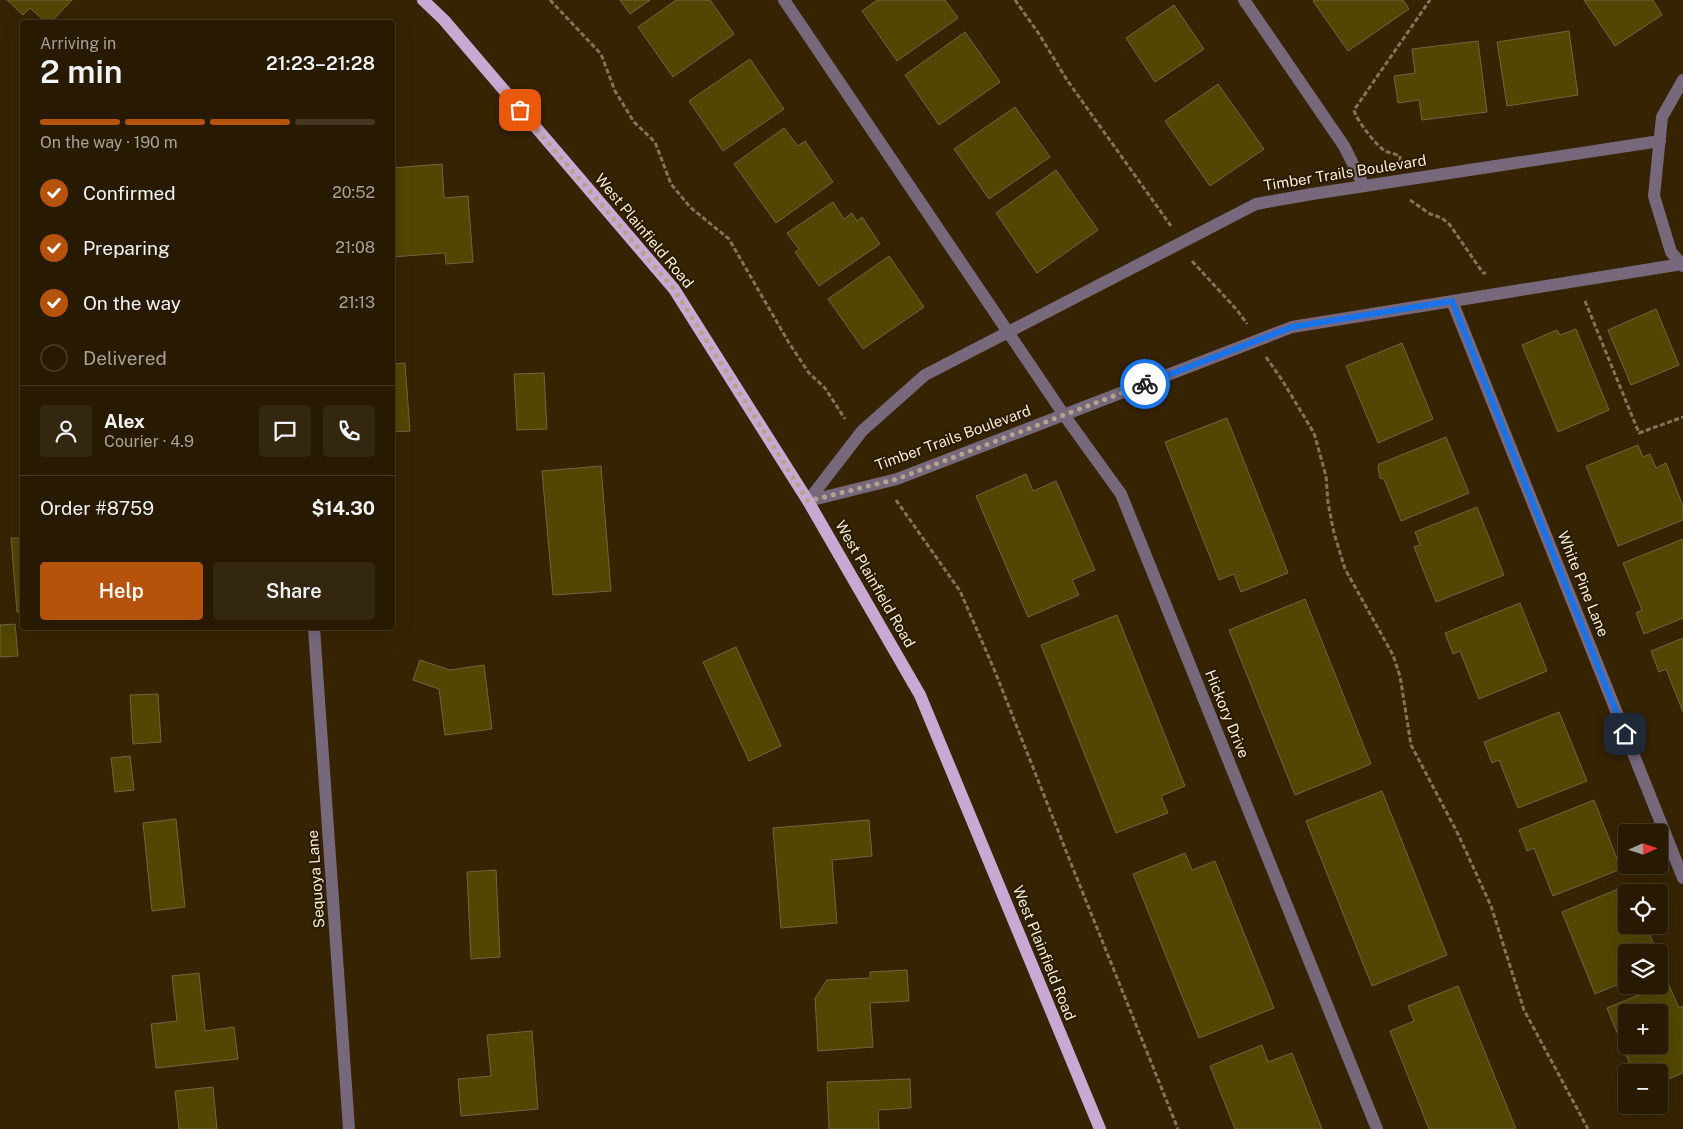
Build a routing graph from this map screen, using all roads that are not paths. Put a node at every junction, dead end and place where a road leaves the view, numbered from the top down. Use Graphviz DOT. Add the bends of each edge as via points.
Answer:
graph roads {
  1 [pos="423,0"];
  2 [pos="784,0"];
  3 [pos="1244,0"];
  4 [pos="1683,80"];
  5 [pos="1660,141"];
  6 [pos="1364,186"];
  7 [pos="1682,265"];
  8 [pos="1452,301"];
  9 [pos="1008,332"];
  10 [pos="1064,414"];
  11 [pos="808,501"];
  12 [pos="314,630"];
  13 [pos="1683,878"];
  14 [pos="349,1129"];
  15 [pos="1100,1129"];
  16 [pos="1377,1129"];
  1 -- 11 [label="main road, West Plainfield Road" via="444,20 674,289"];
  2 -- 9 [label="street, Hickory Drive"];
  3 -- 6 [label="street" via="1344,146"];
  4 -- 5 [label="street" via="1662,116"];
  5 -- 6 [label="street, Timber Trails Boulevard"];
  5 -- 7 [label="street" via="1654,196 1671,252"];
  6 -- 9 [label="street, Timber Trails Boulevard" via="1256,204"];
  7 -- 8 [label="street, Timber Trails Boulevard"];
  8 -- 10 [label="street, Timber Trails Boulevard" via="1292,327"];
  8 -- 13 [label="street, White Pine Lane"];
  9 -- 10 [label="street, Hickory Drive"];
  9 -- 11 [label="street, Timber Trails Boulevard" via="926,375 862,431"];
  10 -- 11 [label="street, Timber Trails Boulevard" via="897,479"];
  10 -- 16 [label="street, Hickory Drive" via="1121,494"];
  11 -- 15 [label="main road, West Plainfield Road" via="920,695"];
  12 -- 14 [label="street, Sequoya Lane"];
}
